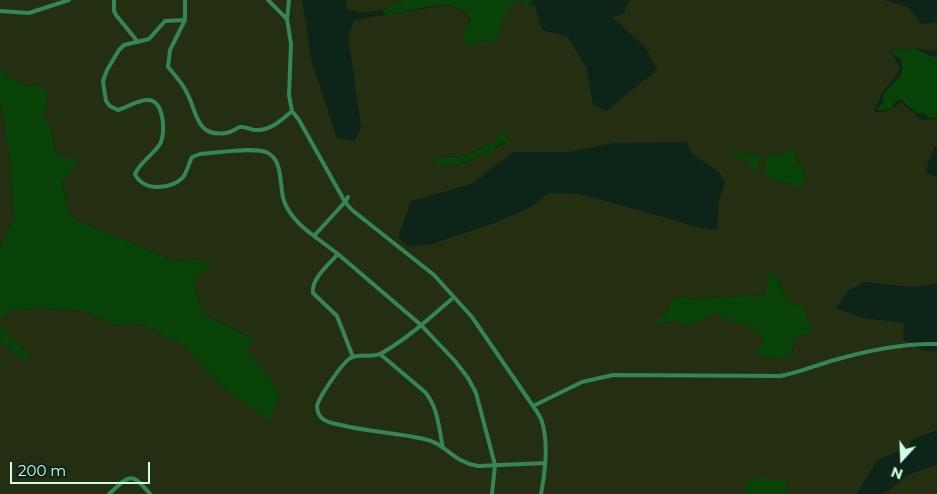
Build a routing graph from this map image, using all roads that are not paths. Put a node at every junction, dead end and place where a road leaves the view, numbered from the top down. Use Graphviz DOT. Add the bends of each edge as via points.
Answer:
graph roads {
  1 [pos="70,0"];
  2 [pos="114,0"];
  3 [pos="185,0"];
  4 [pos="268,0"];
  5 [pos="290,0"];
  6 [pos="0,11"];
  7 [pos="287,19"];
  8 [pos="185,20"];
  9 [pos="138,42"];
  10 [pos="292,111"];
  11 [pos="348,197"];
  12 [pos="345,202"];
  13 [pos="314,236"];
  14 [pos="338,254"];
  15 [pos="454,297"];
  16 [pos="421,325"];
  17 [pos="937,344"];
  18 [pos="380,354"];
  19 [pos="353,357"];
  20 [pos="533,406"];
  21 [pos="443,448"];
  22 [pos="545,463"];
  23 [pos="495,465"];
  24 [pos="109,494"];
  25 [pos="150,494"];
  26 [pos="492,494"];
  27 [pos="541,494"];
  1 -- 6 [label="street" via="29,13"];
  2 -- 9 [label="street" via="116,15"];
  3 -- 8 [label="street"];
  4 -- 7 [label="street"];
  5 -- 7 [label="street"];
  7 -- 10 [label="street" via="291,44 289,95"];
  8 -- 9 [label="street" via="165,21 149,39"];
  8 -- 10 [label="street" via="170,50 168,67 185,89 201,126 225,134 241,127 257,130 278,123"];
  9 -- 13 [label="street" via="124,45 119,50 103,82 106,101 114,109 148,100 157,104 160,111 164,129 162,138 138,169 137,179 155,188 179,180 192,157 200,154 265,152 277,162 284,202 305,230"];
  10 -- 12 [label="street"];
  11 -- 12 [label="street"];
  12 -- 13 [label="street"];
  12 -- 15 [label="street" via="434,275"];
  13 -- 14 [label="street"];
  14 -- 16 [label="street"];
  14 -- 19 [label="street" via="314,282 313,290 337,316"];
  15 -- 16 [label="street"];
  15 -- 20 [label="street" via="472,317"];
  16 -- 18 [label="street"];
  16 -- 23 [label="street" via="456,361 476,393"];
  17 -- 20 [label="street" via="850,356 780,376 613,375 582,382"];
  18 -- 19 [label="street"];
  18 -- 21 [label="street" via="430,398"];
  19 -- 21 [label="street" via="343,365 320,399 317,409 322,419 374,432 429,440"];
  20 -- 22 [label="street" via="544,434"];
  21 -- 23 [label="street" via="469,464"];
  22 -- 23 [label="street"];
  22 -- 27 [label="street"];
  23 -- 26 [label="street"];
  24 -- 25 [label="street" via="130,478 138,480"];
}
